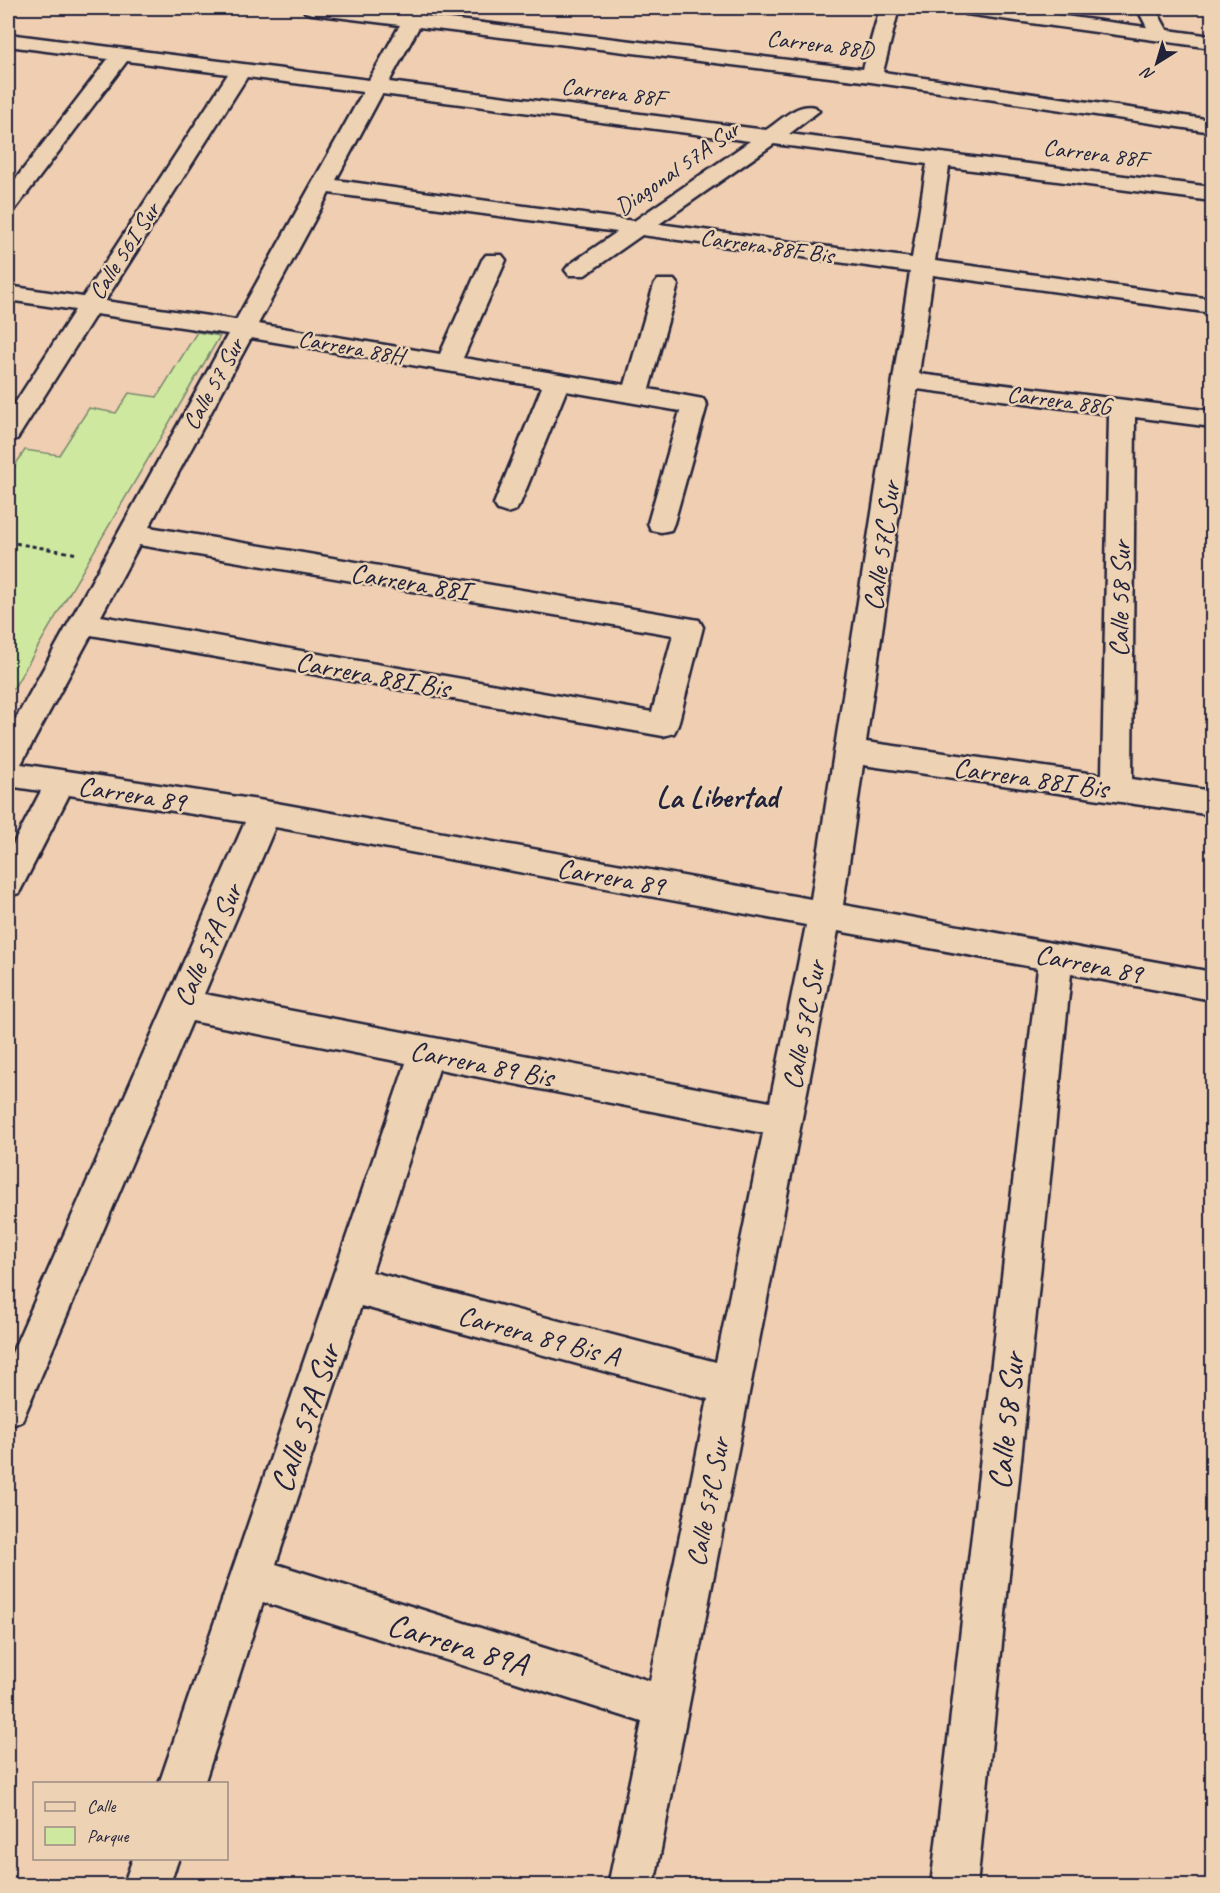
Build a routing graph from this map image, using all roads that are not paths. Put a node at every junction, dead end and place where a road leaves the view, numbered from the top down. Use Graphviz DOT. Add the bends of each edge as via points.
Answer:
graph roads {
  1 [pos="312,8"];
  2 [pos="890,8"];
  3 [pos="966,8"];
  4 [pos="1146,8"];
  5 [pos="416,13"];
  6 [pos="1160,34"];
  7 [pos="8,40"];
  8 [pos="1212,42"];
  9 [pos="121,55"];
  10 [pos="241,70"];
  11 [pos="871,76"];
  12 [pos="376,87"];
  13 [pos="808,111"];
  14 [pos="1212,126"];
  15 [pos="769,138"];
  16 [pos="939,159"];
  17 [pos="322,185"];
  18 [pos="1212,194"];
  19 [pos="8,203"];
  20 [pos="638,228"];
  21 [pos="494,260"];
  22 [pos="923,267"];
  23 [pos="577,270"];
  24 [pos="666,285"];
  25 [pos="8,293"];
  26 [pos="89,306"];
  27 [pos="1212,306"];
  28 [pos="243,329"];
  29 [pos="449,363"];
  30 [pos="905,380"];
  31 [pos="557,382"];
  32 [pos="635,395"];
  33 [pos="1122,408"];
  34 [pos="1212,419"];
  35 [pos="8,433"];
  36 [pos="507,504"];
  37 [pos="661,523"];
  38 [pos="131,534"];
  39 [pos="83,623"];
  40 [pos="663,725"];
  41 [pos="850,751"];
  42 [pos="8,760"];
  43 [pos="8,774"];
  44 [pos="61,782"];
  45 [pos="1117,789"];
  46 [pos="1212,803"];
  47 [pos="265,813"];
  48 [pos="8,884"];
  49 [pos="825,914"];
  50 [pos="1056,957"];
  51 [pos="1212,986"];
  52 [pos="182,1004"];
  53 [pos="427,1052"];
  54 [pos="783,1121"];
  55 [pos="349,1284"];
  56 [pos="730,1385"];
  57 [pos="8,1407"];
  58 [pos="250,1577"];
  59 [pos="666,1708"];
  60 [pos="182,1782"];
  61 [pos="155,1860"];
  62 [pos="146,1886"];
  63 [pos="631,1886"];
  64 [pos="954,1886"];
  1 -- 5 [label="street, Carrera 88D"];
  2 -- 11 [label="street"];
  3 -- 6 [label="street"];
  4 -- 6 [label="street"];
  5 -- 11 [label="street, Carrera 88D"];
  5 -- 12 [label="street, Calle 57 Sur"];
  6 -- 8 [label="street"];
  7 -- 9 [label="street, Carrera 88F"];
  9 -- 10 [label="street, Carrera 88F"];
  9 -- 19 [label="street"];
  10 -- 12 [label="street, Carrera 88F"];
  10 -- 26 [label="street, Calle 56I Sur"];
  11 -- 14 [label="street, Carrera 88D"];
  12 -- 15 [label="street, Carrera 88F"];
  12 -- 17 [label="street, Calle 57 Sur"];
  13 -- 15 [label="street, Diagonal 57A Sur"];
  15 -- 16 [label="street, Carrera 88F"];
  15 -- 20 [label="street, Diagonal 57A Sur"];
  16 -- 18 [label="street, Carrera 88F"];
  16 -- 22 [label="street, Calle 57C Sur"];
  17 -- 20 [label="street, Carrera 88F Bis"];
  17 -- 28 [label="street, Calle 57 Sur"];
  20 -- 22 [label="street, Carrera 88F Bis"];
  20 -- 23 [label="street, Diagonal 57A Sur"];
  21 -- 29 [label="street"];
  22 -- 27 [label="street, Carrera 88F Bis"];
  22 -- 30 [label="street, Calle 57C Sur"];
  24 -- 32 [label="street"];
  25 -- 26 [label="street, Carrera 88H"];
  26 -- 28 [label="street, Carrera 88H"];
  26 -- 35 [label="street, Calle 56I Sur"];
  28 -- 29 [label="street, Carrera 88H"];
  28 -- 38 [label="street, Calle 57 Sur"];
  29 -- 31 [label="street, Carrera 88H"];
  30 -- 33 [label="street, Carrera 88G"];
  30 -- 41 [label="street, Calle 57C Sur"];
  31 -- 32 [label="street, Carrera 88H"];
  31 -- 36 [label="street"];
  32 -- 37 [label="street, Carrera 88H" via="694,405"];
  33 -- 34 [label="street, Carrera 88G"];
  33 -- 45 [label="street, Calle 58 Sur"];
  38 -- 39 [label="street, Calle 57 Sur"];
  38 -- 40 [label="street, Carrera 88I" via="689,627"];
  39 -- 40 [label="street, Carrera 88I Bis"];
  39 -- 42 [label="street, Calle 57 Sur"];
  41 -- 45 [label="street, Carrera 88I Bis"];
  41 -- 49 [label="street, Calle 57C Sur"];
  43 -- 44 [label="street, Carrera 89"];
  44 -- 47 [label="street, Carrera 89"];
  44 -- 48 [label="street"];
  45 -- 46 [label="street, Carrera 88I Bis"];
  47 -- 49 [label="street, Carrera 89"];
  47 -- 52 [label="street, Calle 57A Sur"];
  49 -- 50 [label="street, Carrera 89"];
  49 -- 54 [label="street, Calle 57C Sur"];
  50 -- 51 [label="street, Carrera 89"];
  50 -- 64 [label="street, Calle 58 Sur"];
  52 -- 53 [label="street, Carrera 89 Bis"];
  52 -- 57 [label="street, Calle 57A Sur"];
  53 -- 54 [label="street, Carrera 89 Bis"];
  53 -- 55 [label="street, Calle 57A Sur"];
  54 -- 56 [label="street, Calle 57C Sur"];
  55 -- 56 [label="street, Carrera 89 Bis A"];
  55 -- 58 [label="street, Calle 57A Sur"];
  56 -- 59 [label="street, Calle 57C Sur"];
  58 -- 59 [label="street, Carrera 89A"];
  58 -- 60 [label="street, Calle 57A Sur"];
  59 -- 63 [label="street, Calle 57C Sur"];
  61 -- 62 [label="street"];
}
